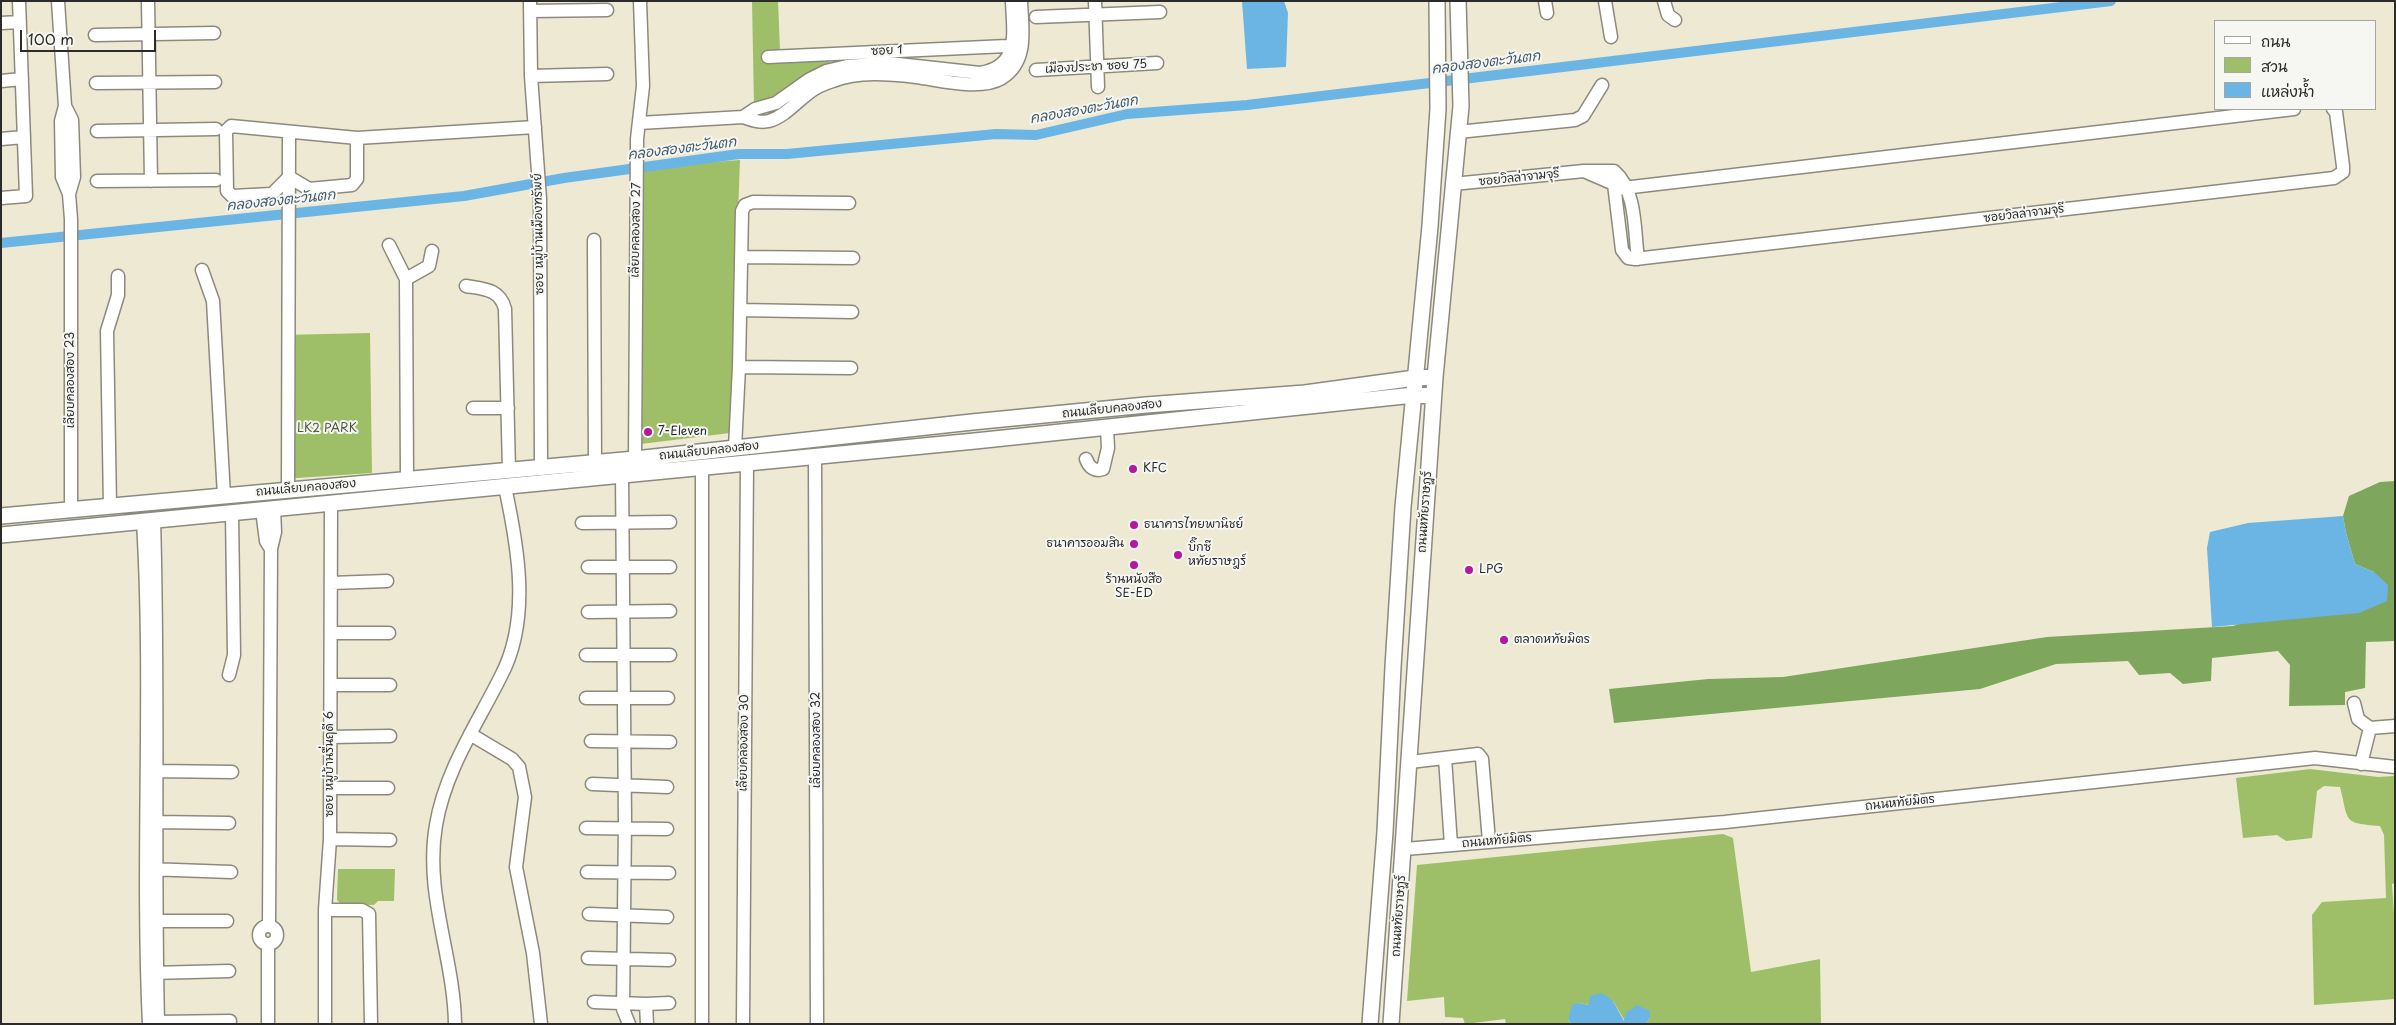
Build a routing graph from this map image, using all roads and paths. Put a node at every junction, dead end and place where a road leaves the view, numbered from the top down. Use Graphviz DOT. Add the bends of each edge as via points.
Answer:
graph roads {
  1 [pos="19,1"];
  2 [pos="58,1"];
  3 [pos="148,1"];
  4 [pos="640,1"];
  5 [pos="1012,1"];
  6 [pos="1021,1"];
  7 [pos="1095,1"];
  8 [pos="1437,1"];
  9 [pos="1458,1"];
  10 [pos="1605,1"];
  11 [pos="1664,1"];
  12 [pos="530,6"];
  13 [pos="607,10"];
  14 [pos="1160,12"];
  15 [pos="1095,15"];
  16 [pos="1036,17"];
  17 [pos="1675,20"];
  18 [pos="20,22"];
  19 [pos="1,23"];
  20 [pos="214,33"];
  21 [pos="148,34"];
  22 [pos="95,35"];
  23 [pos="1611,37"];
  24 [pos="1007,46"];
  25 [pos="768,57"];
  26 [pos="1157,63"];
  27 [pos="893,64"];
  28 [pos="1097,68"];
  29 [pos="1036,70"];
  30 [pos="607,74"];
  31 [pos="531,76"];
  32 [pos="22,79"];
  33 [pos="1,81"];
  34 [pos="149,82"];
  35 [pos="215,82"];
  36 [pos="96,83"];
  37 [pos="1602,85"];
  38 [pos="1098,87"];
  39 [pos="2285,110"];
  40 [pos="2334,110"];
  41 [pos="639,123"];
  42 [pos="535,127"];
  43 [pos="216,129"];
  44 [pos="150,130"];
  45 [pos="97,131"];
  46 [pos="289,132"];
  47 [pos="1458,132"];
  48 [pos="24,137"];
  49 [pos="357,138"];
  50 [pos="1,139"];
  51 [pos="216,180"];
  52 [pos="97,181"];
  53 [pos="151,181"];
  54 [pos="289,181"];
  55 [pos="1453,184"];
  56 [pos="1621,188"];
  57 [pos="1,198"];
  58 [pos="849,203"];
  59 [pos="594,240"];
  60 [pos="388,245"];
  61 [pos="432,251"];
  62 [pos="741,257"];
  63 [pos="853,258"];
  64 [pos="202,270"];
  65 [pos="118,276"];
  66 [pos="406,279"];
  67 [pos="466,286"];
  68 [pos="740,310"];
  69 [pos="852,312"];
  70 [pos="1417,361"];
  71 [pos="739,367"];
  72 [pos="851,368"];
  73 [pos="1435,377"];
  74 [pos="1415,378"];
  75 [pos="1390,383"];
  76 [pos="1414,395"];
  77 [pos="1433,396"];
  78 [pos="1382,400"];
  79 [pos="473,408"];
  80 [pos="508,408"];
  81 [pos="972,422"];
  82 [pos="1410,422"];
  83 [pos="1107,428"];
  84 [pos="975,441"];
  85 [pos="736,448"];
  86 [pos="815,456"];
  87 [pos="635,459"];
  88 [pos="1086,459"];
  89 [pos="595,463"];
  90 [pos="747,463"];
  91 [pos="702,467"];
  92 [pos="541,468"];
  93 [pos="509,470"];
  94 [pos="622,475"];
  95 [pos="408,479"];
  96 [pos="505,487"];
  97 [pos="288,490"];
  98 [pos="224,496"];
  99 [pos="331,503"];
  100 [pos="110,506"];
  101 [pos="268,509"];
  102 [pos="71,510"];
  103 [pos="232,512"];
  104 [pos="1,516"];
  105 [pos="149,521"];
  106 [pos="622,522"];
  107 [pos="670,522"];
  108 [pos="582,523"];
  109 [pos="1,535"];
  110 [pos="622,566"];
  111 [pos="588,567"];
  112 [pos="670,567"];
  113 [pos="387,581"];
  114 [pos="331,582"];
  115 [pos="623,611"];
  116 [pos="670,611"];
  117 [pos="588,612"];
  118 [pos="331,633"];
  119 [pos="389,633"];
  120 [pos="623,654"];
  121 [pos="586,655"];
  122 [pos="670,655"];
  123 [pos="229,675"];
  124 [pos="390,684"];
  125 [pos="331,685"];
  126 [pos="586,698"];
  127 [pos="624,698"];
  128 [pos="668,698"];
  129 [pos="2354,703"];
  130 [pos="152,704"];
  131 [pos="2395,726"];
  132 [pos="2370,728"];
  133 [pos="470,734"];
  134 [pos="390,736"];
  135 [pos="330,737"];
  136 [pos="624,740"];
  137 [pos="590,741"];
  138 [pos="670,742"];
  139 [pos="1445,758"];
  140 [pos="1410,762"];
  141 [pos="2361,764"];
  142 [pos="2394,767"];
  143 [pos="156,771"];
  144 [pos="232,772"];
  145 [pos="592,784"];
  146 [pos="624,785"];
  147 [pos="667,787"];
  148 [pos="330,788"];
  149 [pos="388,788"];
  150 [pos="155,822"];
  151 [pos="229,823"];
  152 [pos="625,827"];
  153 [pos="586,828"];
  154 [pos="667,829"];
  155 [pos="330,840"];
  156 [pos="390,840"];
  157 [pos="1489,841"];
  158 [pos="1451,845"];
  159 [pos="1405,848"];
  160 [pos="1384,849"];
  161 [pos="151,869"];
  162 [pos="231,872"];
  163 [pos="587,872"];
  164 [pos="624,872"];
  165 [pos="669,873"];
  166 [pos="325,910"];
  167 [pos="589,914"];
  168 [pos="624,916"];
  169 [pos="667,916"];
  170 [pos="157,921"];
  171 [pos="227,921"];
  172 [pos="588,958"];
  173 [pos="624,958"];
  174 [pos="669,960"];
  175 [pos="229,971"];
  176 [pos="153,973"];
  177 [pos="594,1002"];
  178 [pos="623,1003"];
  179 [pos="646,1004"];
  180 [pos="670,1004"];
  181 [pos="230,1021"];
  182 [pos="155,1023"];
  183 [pos="268,1024"];
  184 [pos="325,1024"];
  185 [pos="371,1024"];
  186 [pos="455,1024"];
  187 [pos="541,1024"];
  188 [pos="629,1024"];
  189 [pos="647,1024"];
  190 [pos="702,1024"];
  191 [pos="743,1024"];
  192 [pos="817,1024"];
  193 [pos="1370,1024"];
  194 [pos="1391,1024"];
  1 -- 18 [label="street"];
  2 -- 102 [label="street, เลียบคลองสอง 23" via="65,106 72,120 74,177 69,194"];
  3 -- 21 [label="street"];
  4 -- 41 [label="street, เลียบคลองสอง 27" via="643,86"];
  5 -- 27 [label="street" via="1013,47 1006,60 995,69 980,73"];
  6 -- 27 [label="street" via="1022,51 1016,64 1002,78 980,83 956,83"];
  7 -- 15 [label="street"];
  8 -- 70 [label="main road, ถนนหทัยราษฎร์" via="1438,109"];
  9 -- 47 [label="main road, ถนนหทัยราษฎร์" via="1461,57"];
  10 -- 23 [label="street"];
  11 -- 17 [label="street" via="1668,15"];
  12 -- 13 [label="street"];
  12 -- 31 [label="street, ซอย หมู่บ้านเมืองทรัพย์"];
  14 -- 15 [label="street"];
  15 -- 16 [label="street"];
  15 -- 28 [label="street"];
  18 -- 19 [label="street"];
  18 -- 32 [label="street"];
  20 -- 21 [label="street"];
  21 -- 22 [label="street"];
  21 -- 34 [label="street"];
  24 -- 27 [label="street, ซอย 1"];
  25 -- 27 [label="street, ซอย 1"];
  26 -- 28 [label="street, เมืองประชา ซอย 75"];
  27 -- 41 [label="street" via="847,66 826,71 813,83 743,118"];
  28 -- 29 [label="street, เมืองประชา ซอย 75"];
  28 -- 38 [label="street"];
  30 -- 31 [label="street"];
  31 -- 42 [label="street, ซอย หมู่บ้านเมืองทรัพย์"];
  32 -- 33 [label="street"];
  32 -- 48 [label="street"];
  34 -- 35 [label="street"];
  34 -- 36 [label="street"];
  34 -- 44 [label="street"];
  37 -- 47 [label="street" via="1583,116 1575,120"];
  39 -- 56 [label="street"];
  40 -- 56 [label="street, ซอยวิลล่าจามจุรี" via="2343,166 2343,172 2334,178 1638,259 1628,258 1622,250"];
  41 -- 87 [label="street, เลียบคลองสอง 27"];
  42 -- 49 [label="street"];
  42 -- 92 [label="street, ซอย หมู่บ้านเมืองทรัพย์" via="540,199"];
  43 -- 44 [label="street"];
  44 -- 45 [label="street"];
  44 -- 53 [label="street"];
  46 -- 49 [label="street"];
  46 -- 54 [label="street"];
  46 -- 54 [label="street" via="235,126 226,132 227,191 232,196 272,194"];
  47 -- 55 [label="main road, ถนนหทัยราษฎร์"];
  48 -- 50 [label="street"];
  48 -- 57 [label="street" via="26,196"];
  49 -- 54 [label="street" via="357,179 352,185 314,190"];
  51 -- 53 [label="street"];
  52 -- 53 [label="street"];
  54 -- 97 [label="street"];
  55 -- 56 [label="street, ซอยวิลล่าจามจุรี" via="1584,171"];
  55 -- 73 [label="main road, ถนนหทัยราษฎร์"];
  58 -- 62 [label="street" via="745,204"];
  59 -- 89 [label="street"];
  60 -- 66 [label="street"];
  61 -- 66 [label="street" via="429,266"];
  62 -- 63 [label="street"];
  62 -- 68 [label="street"];
  64 -- 98 [label="street" via="213,301"];
  65 -- 100 [label="street" via="118,295 107,331"];
  66 -- 95 [label="street"];
  67 -- 80 [label="street" via="490,290 503,300"];
  68 -- 69 [label="street"];
  68 -- 71 [label="street"];
  70 -- 74 [label="main road, ถนนหทัยราษฎร์"];
  70 -- 75 [label="main road"];
  71 -- 72 [label="street"];
  71 -- 85 [label="street"];
  73 -- 74 [label="main road, ถนนเลียบคลองสอง"];
  73 -- 77 [label="main road, ถนนหทัยราษฎร์"];
  74 -- 75 [label="main road, ถนนเลียบคลองสอง"];
  74 -- 76 [label="main road, ถนนหทัยราษฎร์"];
  75 -- 81 [label="main road, ถนนเลียบคลองสอง"];
  76 -- 77 [label="main road, ถนนเลียบคลองสอง"];
  76 -- 78 [label="main road, ถนนเลียบคลองสอง"];
  76 -- 82 [label="main road, ถนนหทัยราษฎร์"];
  77 -- 140 [label="main road, ถนนหทัยราษฎร์"];
  78 -- 82 [label="main road" via="1403,411"];
  78 -- 83 [label="main road, ถนนเลียบคลองสอง"];
  79 -- 80 [label="street"];
  80 -- 93 [label="street"];
  81 -- 84 [label="main road"];
  81 -- 85 [label="main road, ถนนเลียบคลองสอง"];
  82 -- 160 [label="main road, ถนนหทัยราษฎร์"];
  83 -- 84 [label="main road, ถนนเลียบคลองสอง"];
  83 -- 88 [label="street" via="1108,448 1103,469 1093,469"];
  84 -- 86 [label="main road, ถนนเลียบคลองสอง"];
  85 -- 87 [label="main road, ถนนเลียบคลองสอง"];
  86 -- 90 [label="main road, ถนนเลียบคลองสอง"];
  86 -- 192 [label="street, เลียบคลองสอง 32"];
  87 -- 89 [label="main road, ถนนเลียบคลองสอง"];
  89 -- 92 [label="main road, ถนนเลียบคลองสอง"];
  90 -- 91 [label="main road, ถนนเลียบคลองสอง"];
  90 -- 191 [label="street, เลียบคลองสอง 30"];
  91 -- 94 [label="main road, ถนนเลียบคลองสอง"];
  91 -- 190 [label="street"];
  92 -- 93 [label="main road, ถนนเลียบคลองสอง"];
  93 -- 95 [label="main road, ถนนเลียบคลองสอง"];
  94 -- 96 [label="main road, ถนนเลียบคลองสอง"];
  94 -- 106 [label="street"];
  95 -- 97 [label="main road, ถนนเลียบคลองสอง"];
  96 -- 99 [label="main road, ถนนเลียบคลองสอง"];
  96 -- 133 [label="street" via="514,528 520,594 517,617 512,647 502,675"];
  97 -- 98 [label="main road, ถนนเลียบคลองสอง"];
  98 -- 100 [label="main road, ถนนเลียบคลองสอง"];
  99 -- 101 [label="main road, ถนนเลียบคลองสอง"];
  99 -- 114 [label="street, ซอย หมู่บ้านรื่นฤดี 6"];
  100 -- 102 [label="main road, ถนนเลียบคลองสอง"];
  101 -- 103 [label="main road, ถนนเลียบคลองสอง"];
  101 -- 183 [label="street" via="274,536 271,549 269,926 260,933 261,940 268,944"];
  102 -- 104 [label="main road, ถนนเลียบคลองสอง"];
  103 -- 105 [label="main road, ถนนเลียบคลองสอง"];
  103 -- 123 [label="street" via="234,656"];
  105 -- 109 [label="main road, ถนนเลียบคลองสอง"];
  105 -- 130 [label="street"];
  106 -- 107 [label="street"];
  106 -- 108 [label="street"];
  106 -- 110 [label="street"];
  110 -- 111 [label="street"];
  110 -- 112 [label="street"];
  110 -- 115 [label="street"];
  113 -- 114 [label="street"];
  114 -- 118 [label="street, ซอย หมู่บ้านรื่นฤดี 6"];
  115 -- 116 [label="street"];
  115 -- 117 [label="street"];
  115 -- 120 [label="street"];
  118 -- 119 [label="street"];
  118 -- 125 [label="street, ซอย หมู่บ้านรื่นฤดี 6"];
  120 -- 121 [label="street"];
  120 -- 122 [label="street"];
  120 -- 127 [label="street"];
  124 -- 125 [label="street"];
  125 -- 135 [label="street, ซอย หมู่บ้านรื่นฤดี 6"];
  126 -- 127 [label="street"];
  127 -- 128 [label="street"];
  127 -- 136 [label="street"];
  129 -- 132 [label="street" via="2358,719"];
  130 -- 143 [label="street"];
  130 -- 161 [label="street"];
  131 -- 132 [label="street"];
  132 -- 141 [label="street"];
  133 -- 186 [label="street" via="441,802 434,846 434,896 453,992"];
  133 -- 187 [label="street" via="519,766 525,797 516,868 533,953"];
  134 -- 135 [label="street"];
  135 -- 148 [label="street, ซอย หมู่บ้านรื่นฤดี 6"];
  136 -- 137 [label="street"];
  136 -- 138 [label="street"];
  136 -- 146 [label="street"];
  139 -- 140 [label="street"];
  139 -- 157 [label="street" via="1478,754 1482,759"];
  139 -- 158 [label="street"];
  140 -- 159 [label="main road, ถนนหทัยราษฎร์"];
  141 -- 142 [label="street, ถนนหทัยมิตร"];
  141 -- 157 [label="street, ถนนหทัยมิตร" via="2315,758 1725,822"];
  143 -- 144 [label="street"];
  143 -- 150 [label="street"];
  145 -- 146 [label="street"];
  146 -- 147 [label="street"];
  146 -- 152 [label="street"];
  148 -- 149 [label="street"];
  148 -- 155 [label="street, ซอย หมู่บ้านรื่นฤดี 6"];
  150 -- 151 [label="street"];
  150 -- 161 [label="street"];
  152 -- 153 [label="street"];
  152 -- 154 [label="street"];
  152 -- 164 [label="street"];
  155 -- 156 [label="street"];
  155 -- 166 [label="street, ซอย หมู่บ้านรื่นฤดี 6"];
  157 -- 158 [label="street, ถนนหทัยมิตร"];
  158 -- 159 [label="street, ถนนหทัยมิตร"];
  159 -- 160 [label="main road"];
  159 -- 194 [label="main road, ถนนหทัยราษฎร์"];
  160 -- 193 [label="main road, ถนนหทัยราษฎร์"];
  161 -- 162 [label="street"];
  161 -- 170 [label="street"];
  161 -- 176 [label="street"];
  163 -- 164 [label="street"];
  164 -- 165 [label="street"];
  164 -- 168 [label="street"];
  166 -- 184 [label="street, ซอย หมู่บ้านรื่นฤดี 6"];
  166 -- 185 [label="street" via="362,910 368,914"];
  167 -- 168 [label="street"];
  168 -- 169 [label="street"];
  168 -- 173 [label="street"];
  170 -- 171 [label="street"];
  170 -- 176 [label="street"];
  172 -- 173 [label="street"];
  173 -- 174 [label="street"];
  173 -- 178 [label="street"];
  175 -- 176 [label="street"];
  176 -- 182 [label="street"];
  177 -- 178 [label="street"];
  178 -- 179 [label="street"];
  178 -- 188 [label="street"];
  179 -- 180 [label="street"];
  179 -- 189 [label="street"];
  181 -- 182 [label="street"];
}
